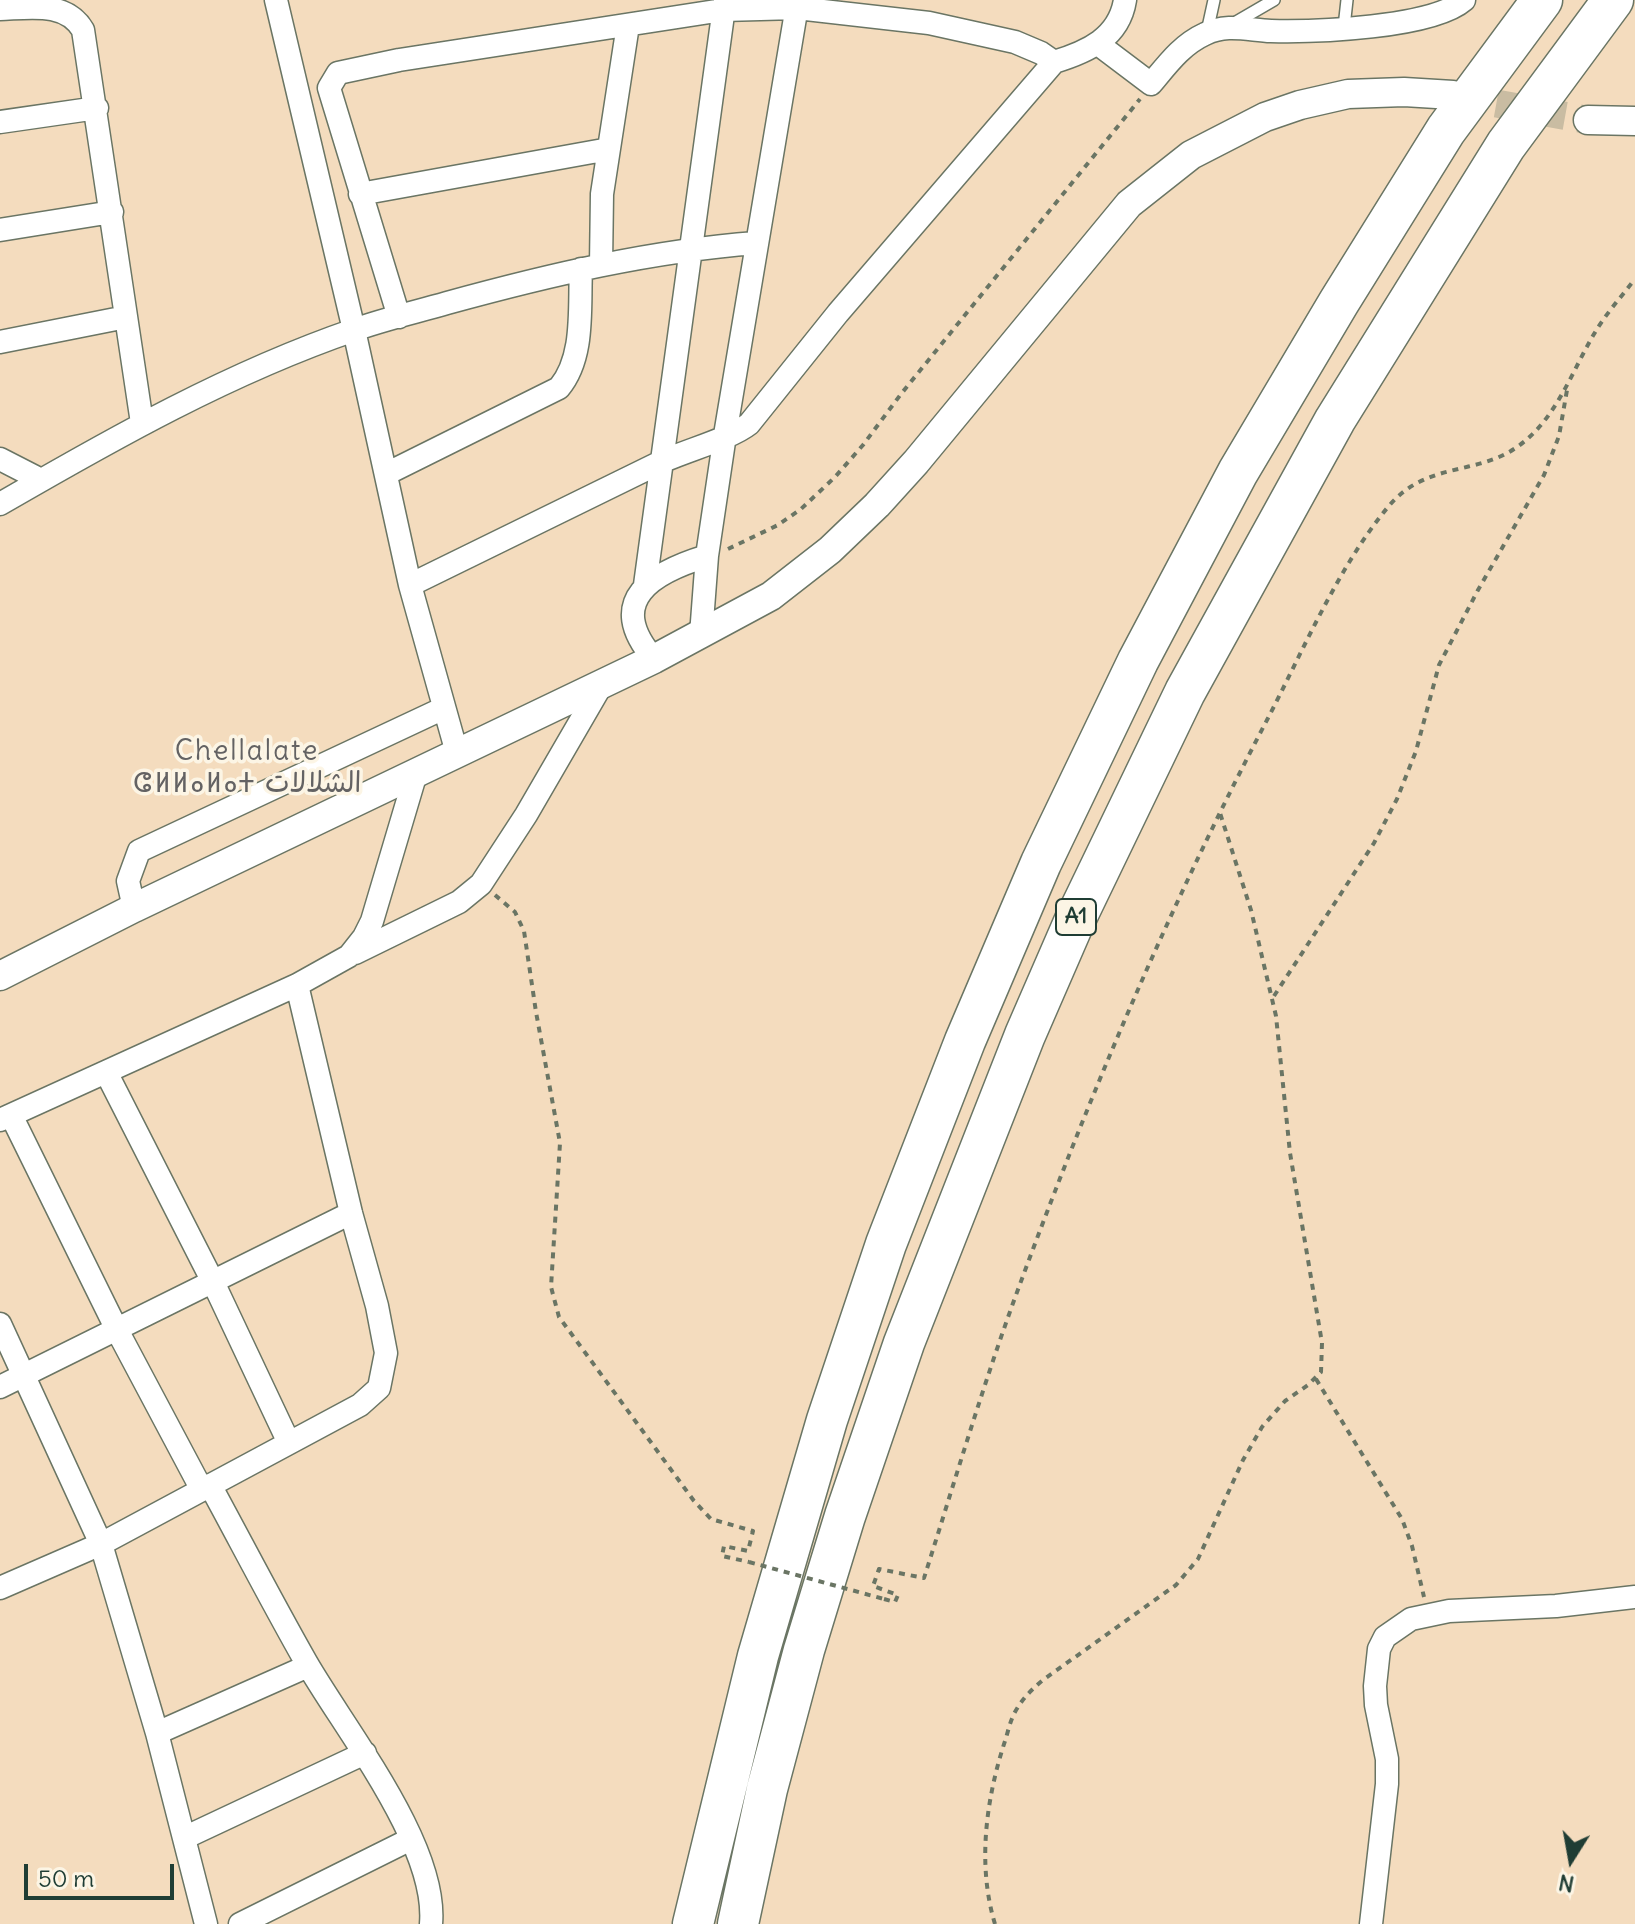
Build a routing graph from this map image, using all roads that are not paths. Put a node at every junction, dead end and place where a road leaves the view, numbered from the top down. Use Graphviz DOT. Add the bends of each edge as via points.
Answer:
graph roads {
  1 [pos="276,0"];
  2 [pos="1125,0"];
  3 [pos="1214,0"];
  4 [pos="1274,0"];
  5 [pos="1347,0"];
  6 [pos="1464,0"];
  7 [pos="1542,0"];
  8 [pos="1613,0"];
  9 [pos="798,4"];
  10 [pos="724,5"];
  11 [pos="0,9"];
  12 [pos="628,25"];
  13 [pos="1344,27"];
  14 [pos="1217,30"];
  15 [pos="1098,44"];
  16 [pos="1054,62"];
  17 [pos="1453,95"];
  18 [pos="97,108"];
  19 [pos="1588,120"];
  20 [pos="1635,121"];
  21 [pos="0,122"];
  22 [pos="609,149"];
  23 [pos="360,194"];
  24 [pos="112,212"];
  25 [pos="0,230"];
  26 [pos="756,243"];
  27 [pos="691,248"];
  28 [pos="591,267"];
  29 [pos="126,317"];
  30 [pos="399,317"];
  31 [pos="354,330"];
  32 [pos="0,342"];
  33 [pos="142,423"];
  34 [pos="725,435"];
  35 [pos="0,459"];
  36 [pos="663,462"];
  37 [pos="386,474"];
  38 [pos="41,480"];
  39 [pos="0,504"];
  40 [pos="707,556"];
  41 [pos="410,585"];
  42 [pos="645,585"];
  43 [pos="701,635"];
  44 [pos="654,659"];
  45 [pos="602,684"];
  46 [pos="444,708"];
  47 [pos="457,753"];
  48 [pos="416,773"];
  49 [pos="134,908"];
  50 [pos="349,956"];
  51 [pos="0,976"];
  52 [pos="297,985"];
  53 [pos="106,1072"];
  54 [pos="6,1117"];
  55 [pos="351,1213"];
  56 [pos="213,1282"];
  57 [pos="0,1324"];
  58 [pos="117,1330"];
  59 [pos="26,1375"];
  60 [pos="0,1387"];
  61 [pos="289,1443"];
  62 [pos="206,1487"];
  63 [pos="101,1544"];
  64 [pos="0,1588"];
  65 [pos="1635,1597"];
  66 [pos="308,1666"];
  67 [pos="157,1733"];
  68 [pos="365,1753"];
  69 [pos="184,1838"];
  70 [pos="411,1839"];
  71 [pos="742,1920"];
  72 [pos="206,1924"];
  73 [pos="240,1924"];
  74 [pos="431,1924"];
  75 [pos="693,1924"];
  76 [pos="1371,1924"];
  1 -- 31 [label="street"];
  2 -- 15 [label="street" via="1113,31"];
  3 -- 14 [label="lane"];
  4 -- 14 [label="lane"];
  5 -- 13 [label="lane"];
  6 -- 13 [label="street" via="1405,23"];
  7 -- 75 [label="highway, A1" via="1446,130 1238,472 1138,661 1041,863 886,1244 827,1420 758,1656"];
  8 -- 71 [label="highway, A1" via="1506,145 1335,420 1185,692 1075,920 904,1343 845,1516 767,1789"];
  9 -- 10 [label="street"];
  9 -- 16 [label="street" via="945,26 1015,42"];
  9 -- 26 [label="street"];
  10 -- 12 [label="street"];
  10 -- 27 [label="street"];
  11 -- 18 [label="street" via="63,10 76,18 87,45"];
  12 -- 22 [label="street"];
  12 -- 23 [label="street" via="338,73 329,88"];
  13 -- 14 [label="street"];
  14 -- 15 [label="street" via="1176,54 1151,84"];
  15 -- 16 [label="street"];
  16 -- 34 [label="street" via="749,424"];
  17 -- 43 [label="street" via="1348,94 1265,117 1191,155 1129,204 877,505 771,596"];
  18 -- 21 [label="street"];
  18 -- 24 [label="street"];
  19 -- 20 [label="street"];
  22 -- 23 [label="street"];
  22 -- 28 [label="street"];
  23 -- 30 [label="street"];
  24 -- 25 [label="street"];
  24 -- 29 [label="street"];
  26 -- 27 [label="street"];
  26 -- 34 [label="street"];
  27 -- 28 [label="street"];
  27 -- 36 [label="street"];
  28 -- 30 [label="street"];
  28 -- 37 [label="street" via="575,358 559,388"];
  29 -- 32 [label="street"];
  29 -- 33 [label="street"];
  30 -- 31 [label="street"];
  31 -- 33 [label="street"];
  31 -- 37 [label="street"];
  33 -- 38 [label="street"];
  34 -- 36 [label="street"];
  34 -- 40 [label="street"];
  35 -- 38 [label="street"];
  36 -- 41 [label="street"];
  36 -- 42 [label="street"];
  37 -- 41 [label="street"];
  38 -- 39 [label="street"];
  40 -- 42 [label="street"];
  40 -- 43 [label="street"];
  41 -- 46 [label="street"];
  42 -- 44 [label="street" via="633,615 637,633"];
  43 -- 44 [label="street"];
  44 -- 45 [label="street"];
  45 -- 47 [label="street"];
  45 -- 50 [label="street" via="481,884 459,902"];
  46 -- 47 [label="street"];
  46 -- 49 [label="street" via="139,851 128,881"];
  47 -- 48 [label="street"];
  48 -- 49 [label="street"];
  48 -- 50 [label="street" via="372,921"];
  49 -- 51 [label="street"];
  50 -- 52 [label="street"];
  52 -- 53 [label="street"];
  52 -- 55 [label="street"];
  53 -- 54 [label="street"];
  53 -- 56 [label="street"];
  54 -- 58 [label="street"];
  55 -- 56 [label="street"];
  55 -- 61 [label="street" via="377,1306 385,1369 379,1388 360,1405"];
  56 -- 58 [label="street"];
  56 -- 61 [label="street"];
  57 -- 59 [label="street"];
  58 -- 59 [label="street"];
  58 -- 62 [label="street"];
  59 -- 60 [label="street"];
  59 -- 63 [label="street"];
  61 -- 62 [label="street"];
  62 -- 63 [label="street"];
  62 -- 66 [label="street"];
  63 -- 64 [label="street"];
  63 -- 67 [label="street"];
  65 -- 76 [label="street" via="1428,1615 1411,1619 1385,1637 1375,1686 1387,1784"];
  66 -- 67 [label="street"];
  66 -- 68 [label="street"];
  67 -- 69 [label="street"];
  68 -- 69 [label="street"];
  68 -- 70 [label="street"];
  69 -- 72 [label="street"];
  70 -- 73 [label="street"];
  70 -- 74 [label="street" via="431,1899"];
}
